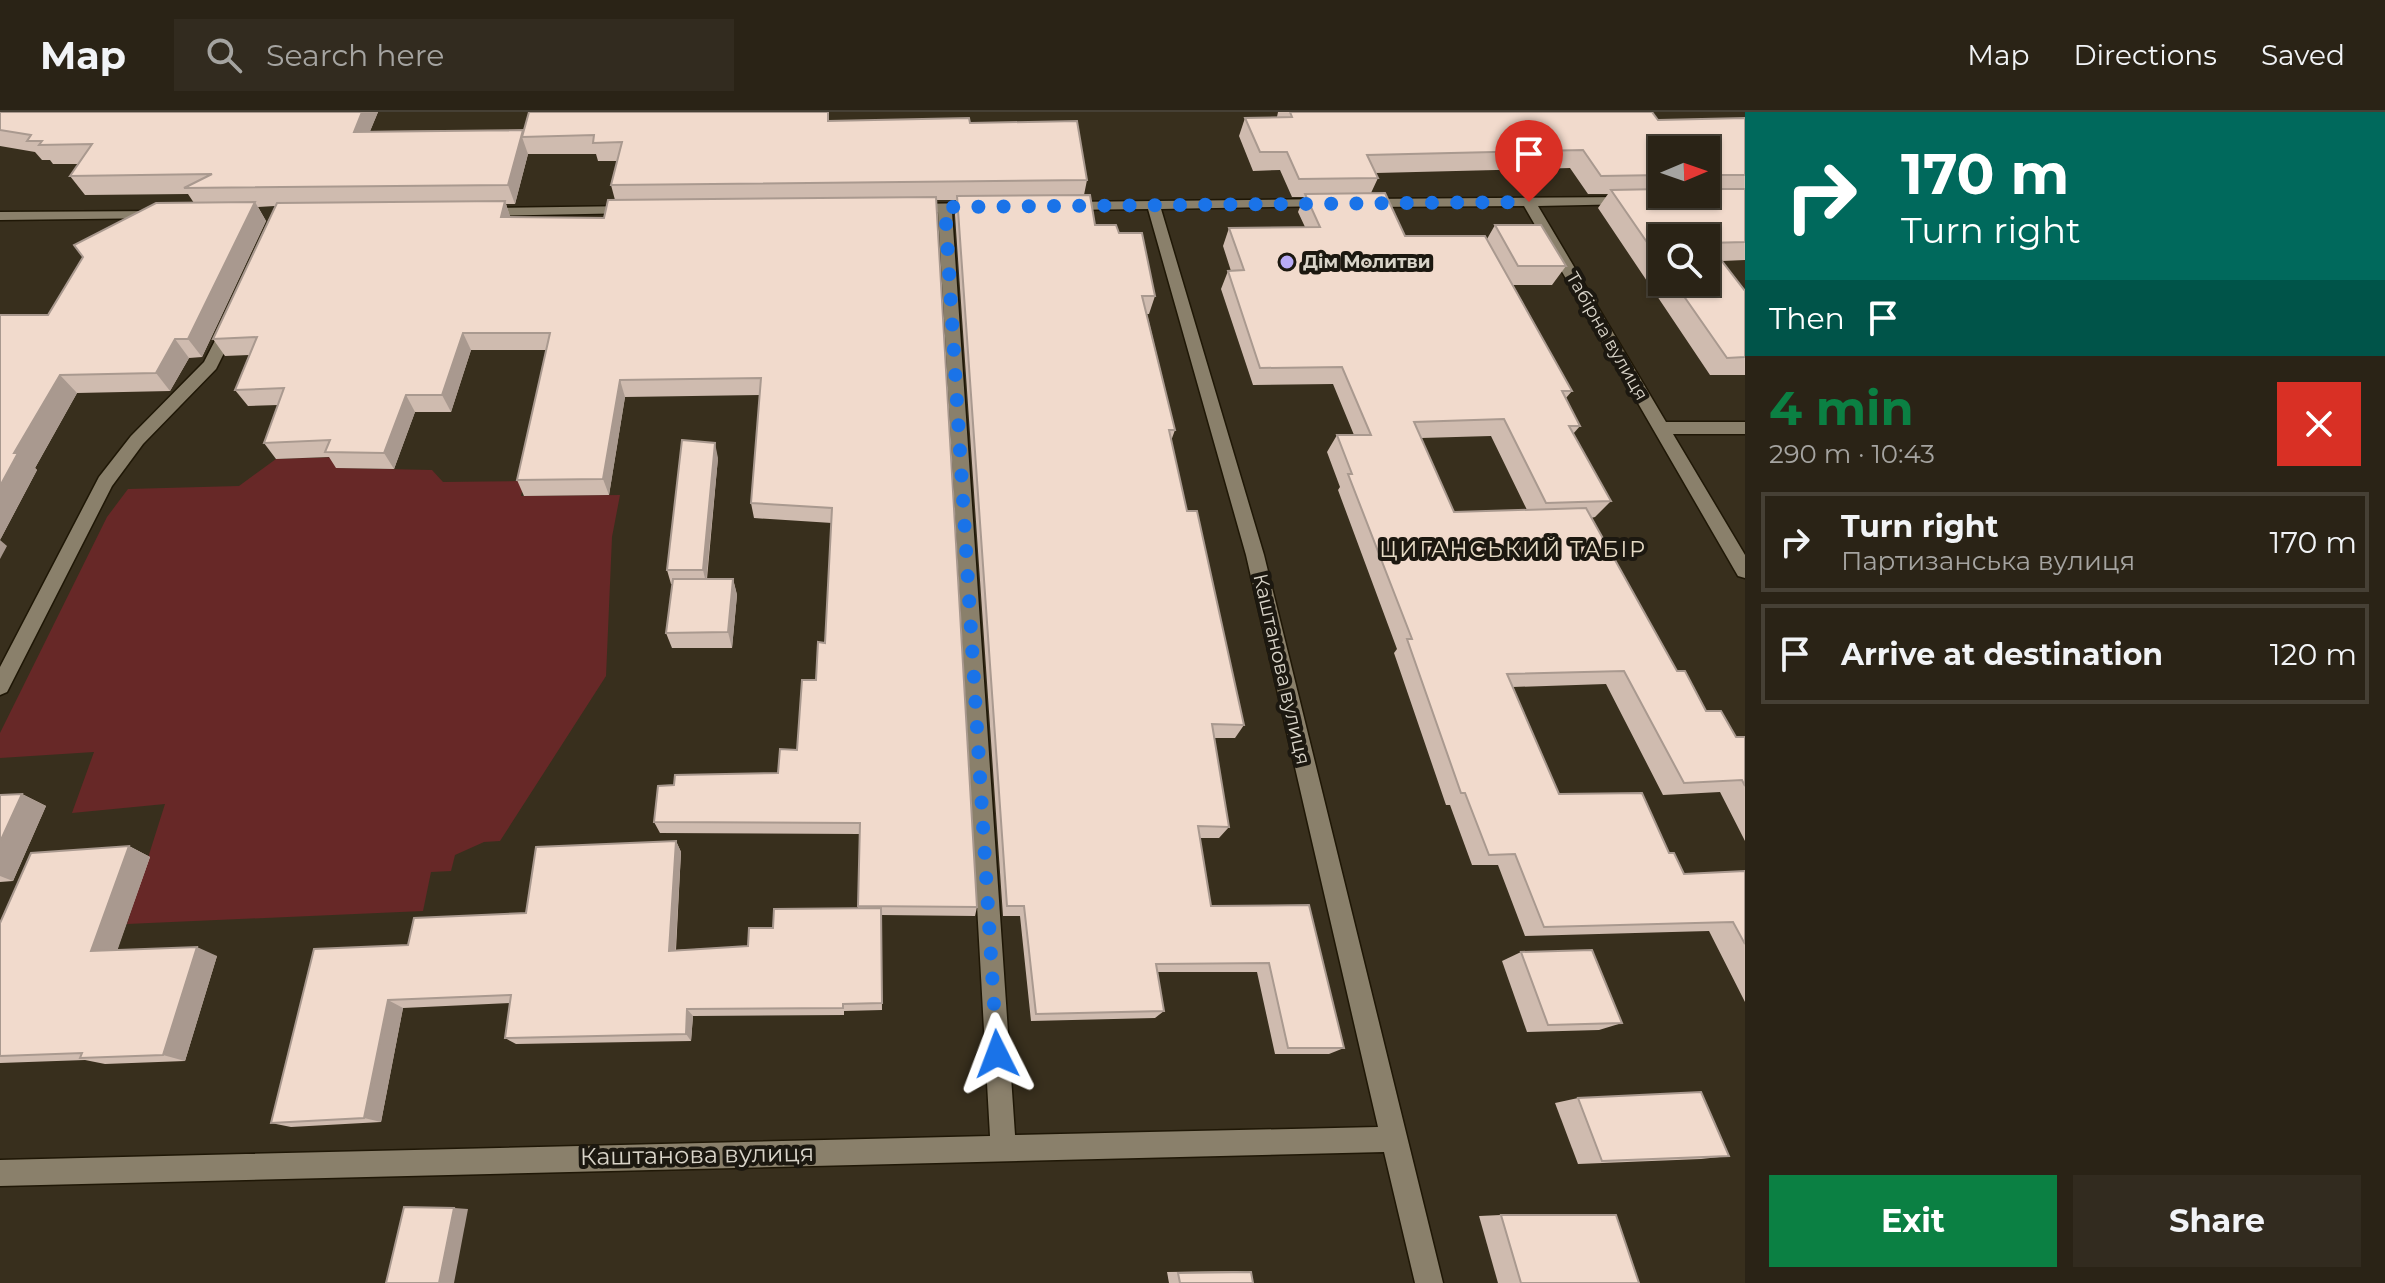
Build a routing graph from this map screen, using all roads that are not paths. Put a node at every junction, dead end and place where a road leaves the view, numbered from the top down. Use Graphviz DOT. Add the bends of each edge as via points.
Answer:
graph roads {
  1 [pos="1637,201"];
  2 [pos="1529,202"];
  3 [pos="1153,204"];
  4 [pos="1049,206"];
  5 [pos="945,207"];
  6 [pos="990,207"];
  7 [pos="902,208"];
  8 [pos="643,210"];
  9 [pos="469,212"];
  10 [pos="171,215"];
  11 [pos="0,216"];
  12 [pos="237,309"];
  13 [pos="1661,428"];
  14 [pos="1745,428"];
  15 [pos="1745,571"];
  16 [pos="0,686"];
  17 [pos="1394,1139"];
  18 [pos="1003,1147"];
  19 [pos="0,1173"];
  20 [pos="1429,1283"];
  1 -- 2 [label="street"];
  2 -- 3 [label="street"];
  2 -- 13 [label="street, Табірна вулиця"];
  3 -- 4 [label="street"];
  3 -- 17 [label="street, Каштанова вулиця" via="1255,555"];
  5 -- 6 [label="street"];
  5 -- 7 [label="street"];
  5 -- 18 [label="street"];
  8 -- 9 [label="street"];
  10 -- 11 [label="street"];
  12 -- 16 [label="street" via="210,365 137,440 105,482"];
  13 -- 14 [label="street"];
  13 -- 15 [label="street, Табірна вулиця"];
  17 -- 18 [label="street, Каштанова вулиця"];
  17 -- 20 [label="street, Каштанова вулиця"];
  18 -- 19 [label="street, Каштанова вулиця"];
}
